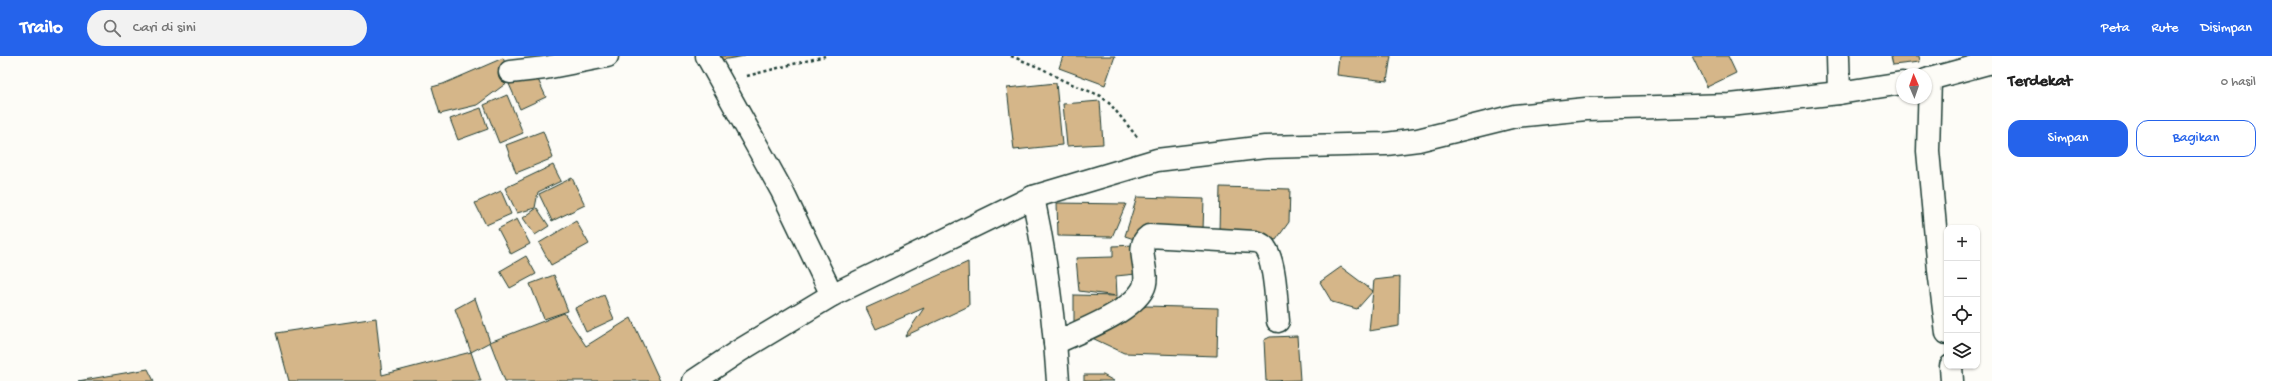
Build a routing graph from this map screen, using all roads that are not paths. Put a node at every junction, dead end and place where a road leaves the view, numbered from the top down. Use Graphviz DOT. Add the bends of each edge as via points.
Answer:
graph roads {
  1 [pos="607,56"];
  2 [pos="707,56"];
  3 [pos="1838,56"];
  4 [pos="1992,62"];
  5 [pos="510,72"];
  6 [pos="1932,79"];
  7 [pos="1896,84"];
  8 [pos="1839,93"];
  9 [pos="1928,104"];
  10 [pos="1033,197"];
  11 [pos="832,295"];
  12 [pos="1944,309"];
  13 [pos="1278,321"];
  14 [pos="1055,343"];
  15 [pos="1951,369"];
  16 [pos="694,381"];
  17 [pos="1058,381"];
  18 [pos="1952,381"];
  1 -- 5 [label="street"];
  2 -- 11 [label="street" via="782,191"];
  3 -- 8 [label="street"];
  4 -- 6 [label="street"];
  7 -- 8 [label="street"];
  8 -- 10 [label="street" via="1730,105 1586,109 1515,116 1418,140 1386,144 1265,147 1157,160"];
  9 -- 12 [label="street" via="1928,151"];
  10 -- 11 [label="street"];
  10 -- 14 [label="street" via="1045,257"];
  11 -- 16 [label="street" via="739,350"];
  13 -- 14 [label="street" via="1272,267 1265,247 1261,244 1149,236 1143,246 1146,282 1138,297 1124,308"];
  14 -- 17 [label="street"];
  15 -- 18 [label="street"];
}
